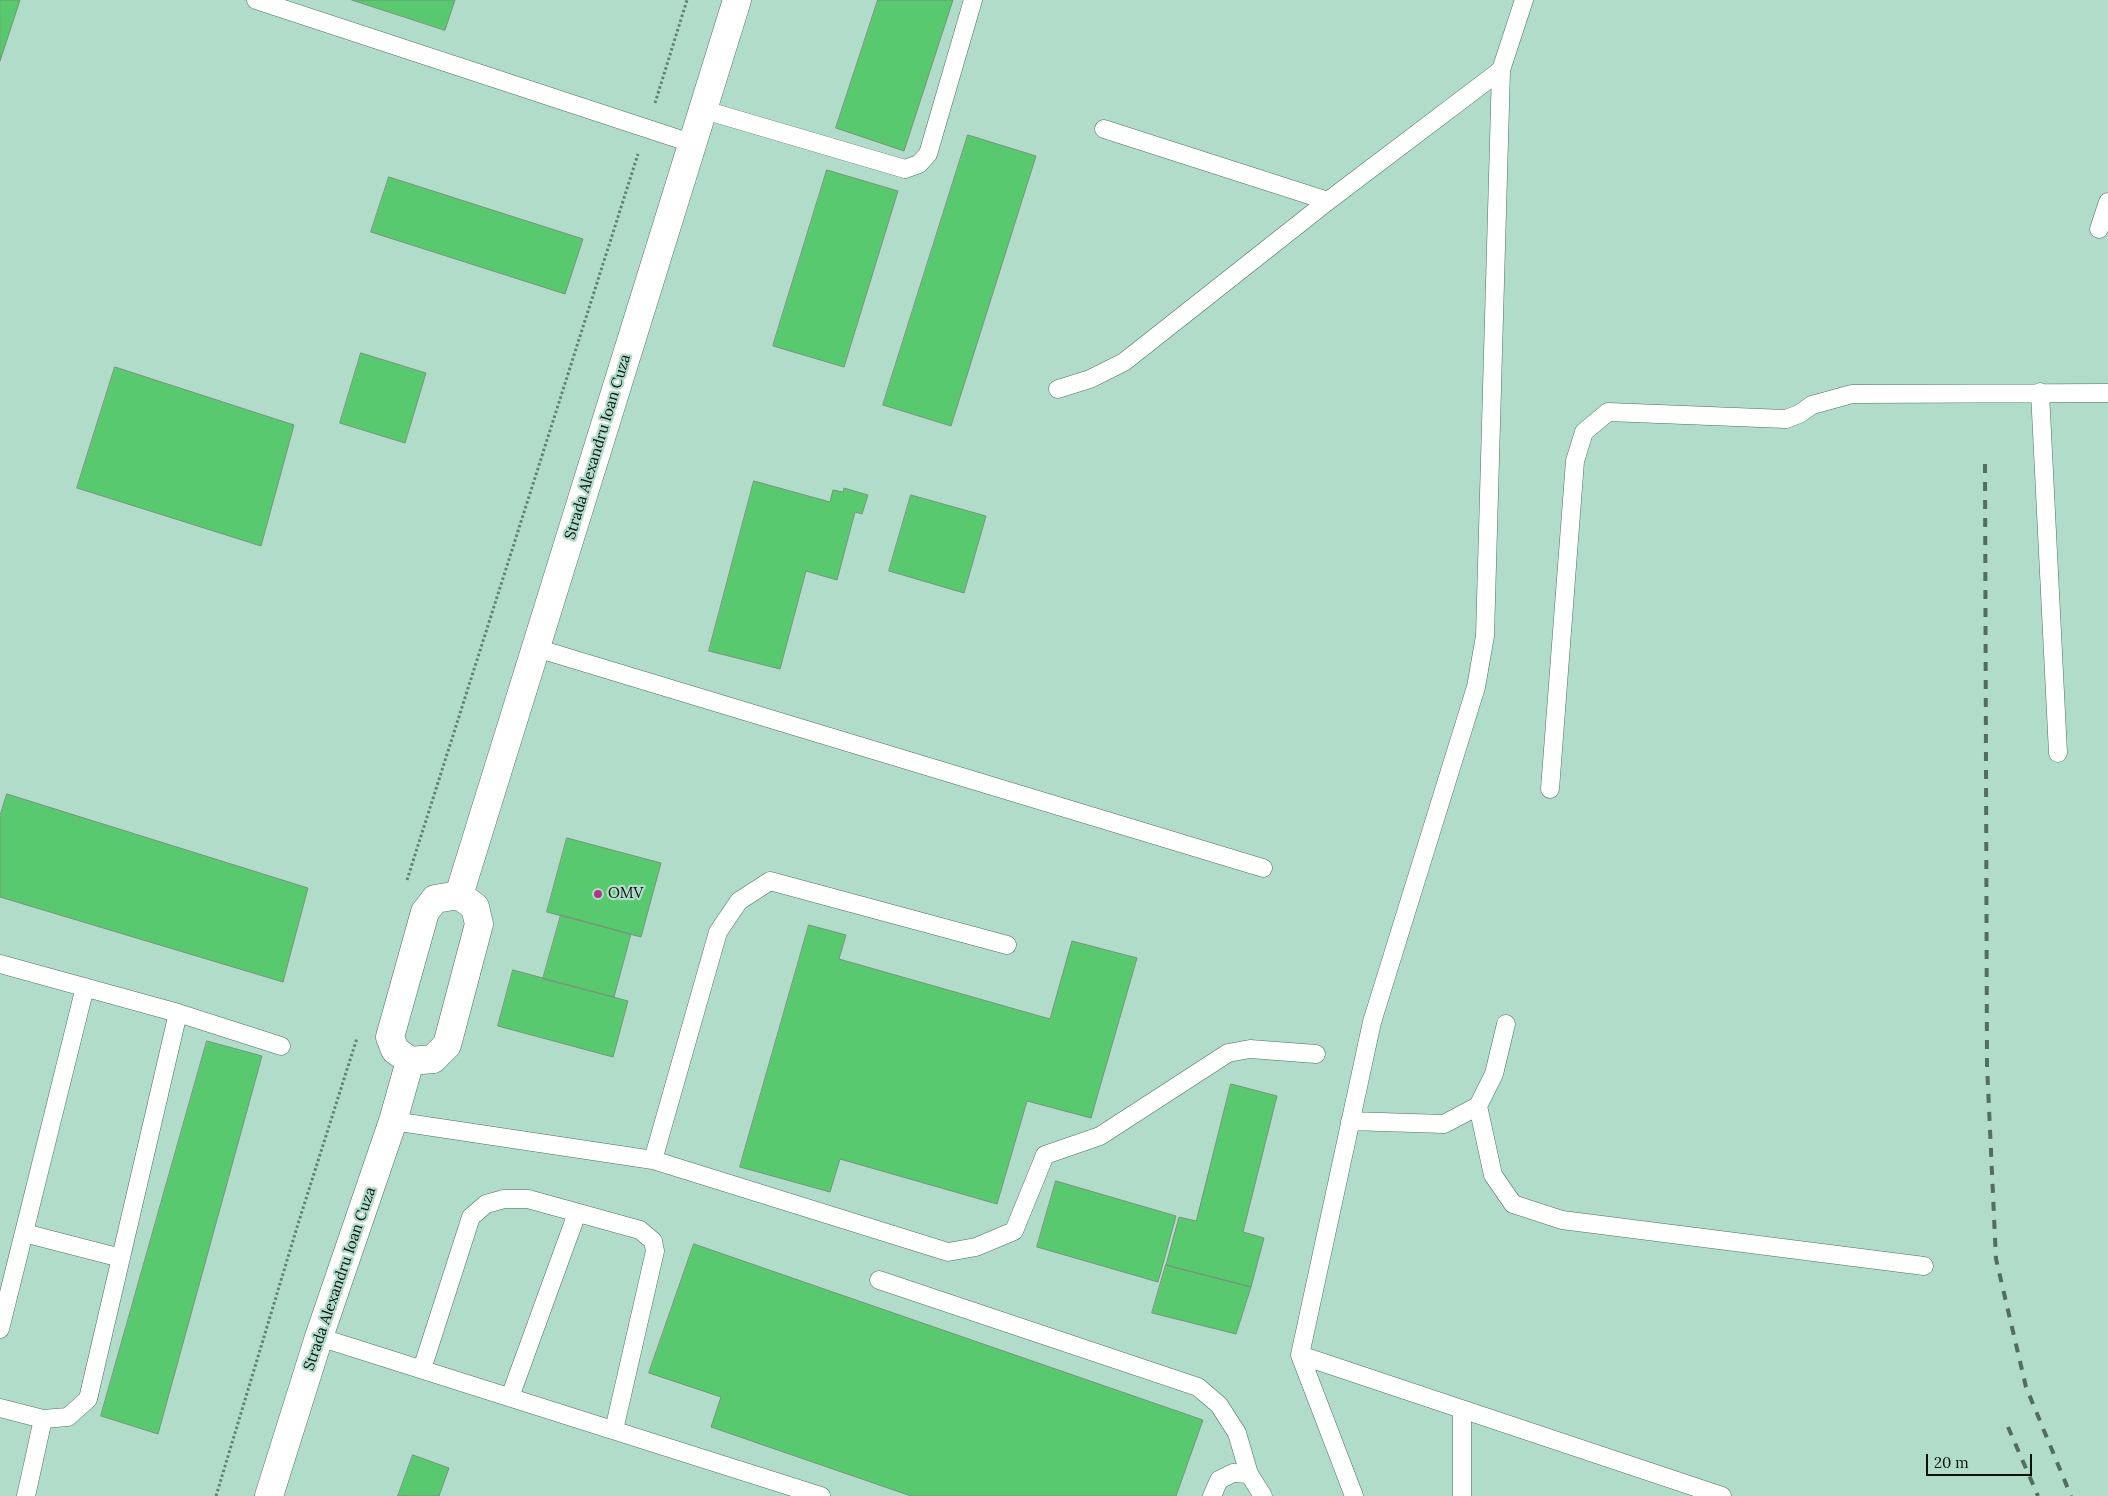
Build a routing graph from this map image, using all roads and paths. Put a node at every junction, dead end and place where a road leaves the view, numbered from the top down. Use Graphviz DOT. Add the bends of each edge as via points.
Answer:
graph roads {
  1 [pos="256,0"];
  2 [pos="688,0"];
  3 [pos="736,0"];
  4 [pos="973,0"];
  5 [pos="1524,0"];
  6 [pos="1501,70"];
  7 [pos="701,109"];
  8 [pos="646,129"];
  9 [pos="1104,129"];
  10 [pos="691,143"];
  11 [pos="1328,201"];
  12 [pos="2108,202"];
  13 [pos="2099,229"];
  14 [pos="1058,389"];
  15 [pos="2040,392"];
  16 [pos="2108,393"];
  17 [pos="536,648"];
  18 [pos="2058,753"];
  19 [pos="1550,789"];
  20 [pos="1263,868"];
  21 [pos="405,887"];
  22 [pos="458,895"];
  23 [pos="1007,945"];
  24 [pos="0,964"];
  25 [pos="85,987"];
  26 [pos="178,1013"];
  27 [pos="1506,1024"];
  28 [pos="360,1029"];
  29 [pos="281,1046"];
  30 [pos="1316,1054"];
  31 [pos="410,1061"];
  32 [pos="1478,1106"];
  33 [pos="393,1121"];
  34 [pos="1350,1121"];
  35 [pos="653,1160"];
  36 [pos="577,1213"];
  37 [pos="24,1233"];
  38 [pos="121,1258"];
  39 [pos="1924,1266"];
  40 [pos="879,1280"];
  41 [pos="0,1329"];
  42 [pos="320,1338"];
  43 [pos="1300,1355"];
  44 [pos="422,1369"];
  45 [pos="510,1397"];
  46 [pos="0,1408"];
  47 [pos="1462,1409"];
  48 [pos="43,1419"];
  49 [pos="614,1430"];
  50 [pos="1249,1474"];
  51 [pos="26,1496"];
  52 [pos="216,1496"];
  53 [pos="269,1496"];
  54 [pos="821,1496"];
  55 [pos="1212,1496"];
  56 [pos="1263,1496"];
  57 [pos="1354,1496"];
  58 [pos="1462,1496"];
  59 [pos="1722,1496"];
  1 -- 8 [label="lane"];
  2 -- 8 [label="path"];
  3 -- 7 [label="main road, Strada Alexandru Ioan Cuza"];
  4 -- 7 [label="lane" via="928,154 919,164 905,169"];
  5 -- 6 [label="lane"];
  6 -- 11 [label="lane"];
  6 -- 34 [label="lane" via="1485,636 1476,687 1372,1022"];
  7 -- 10 [label="main road, Strada Alexandru Ioan Cuza"];
  8 -- 10 [label="lane"];
  8 -- 21 [label="path"];
  9 -- 11 [label="lane"];
  10 -- 17 [label="main road, Strada Alexandru Ioan Cuza"];
  11 -- 14 [label="lane" via="1124,362 1090,379"];
  12 -- 13 [label="lane"];
  15 -- 16 [label="lane"];
  15 -- 18 [label="lane"];
  15 -- 19 [label="lane" via="1852,394 1812,405 1786,419 1608,412 1584,432 1575,461"];
  17 -- 20 [label="lane"];
  17 -- 22 [label="main road, Strada Alexandru Ioan Cuza"];
  22 -- 31 [label="main road" via="435,899 425,912 390,1037 396,1050"];
  22 -- 31 [label="main road" via="475,907 479,924 447,1044 433,1059"];
  23 -- 35 [label="lane" via="770,881 739,901 718,932"];
  24 -- 25 [label="lane"];
  25 -- 26 [label="lane"];
  25 -- 37 [label="lane"];
  26 -- 29 [label="lane"];
  26 -- 38 [label="lane"];
  27 -- 32 [label="lane" via="1494,1074"];
  28 -- 52 [label="path"];
  30 -- 35 [label="lane" via="1250,1049 1228,1054 1100,1136 1045,1155 1014,1232 976,1247 948,1252"];
  31 -- 33 [label="main road, Strada Alexandru Ioan Cuza"];
  32 -- 34 [label="lane" via="1444,1124"];
  32 -- 39 [label="lane" via="1493,1175 1513,1204 1562,1220"];
  33 -- 35 [label="lane"];
  33 -- 42 [label="main road, Strada Alexandru Ioan Cuza"];
  34 -- 43 [label="lane"];
  36 -- 44 [label="lane" via="528,1199 504,1199 486,1204 471,1217"];
  36 -- 45 [label="lane"];
  36 -- 49 [label="lane" via="640,1230 653,1241 654,1251"];
  37 -- 38 [label="lane"];
  37 -- 41 [label="lane"];
  38 -- 48 [label="lane" via="88,1399 68,1417"];
  40 -- 50 [label="lane" via="1198,1387 1219,1405 1237,1433"];
  42 -- 44 [label="lane"];
  42 -- 53 [label="main road, Strada Alexandru Ioan Cuza"];
  43 -- 47 [label="lane"];
  43 -- 57 [label="lane"];
  44 -- 45 [label="lane"];
  45 -- 49 [label="lane"];
  46 -- 48 [label="lane"];
  47 -- 58 [label="lane"];
  47 -- 59 [label="lane"];
  48 -- 51 [label="lane"];
  49 -- 54 [label="lane"];
  50 -- 55 [label="lane" via="1233,1473 1219,1480"];
  50 -- 56 [label="lane"];
}
